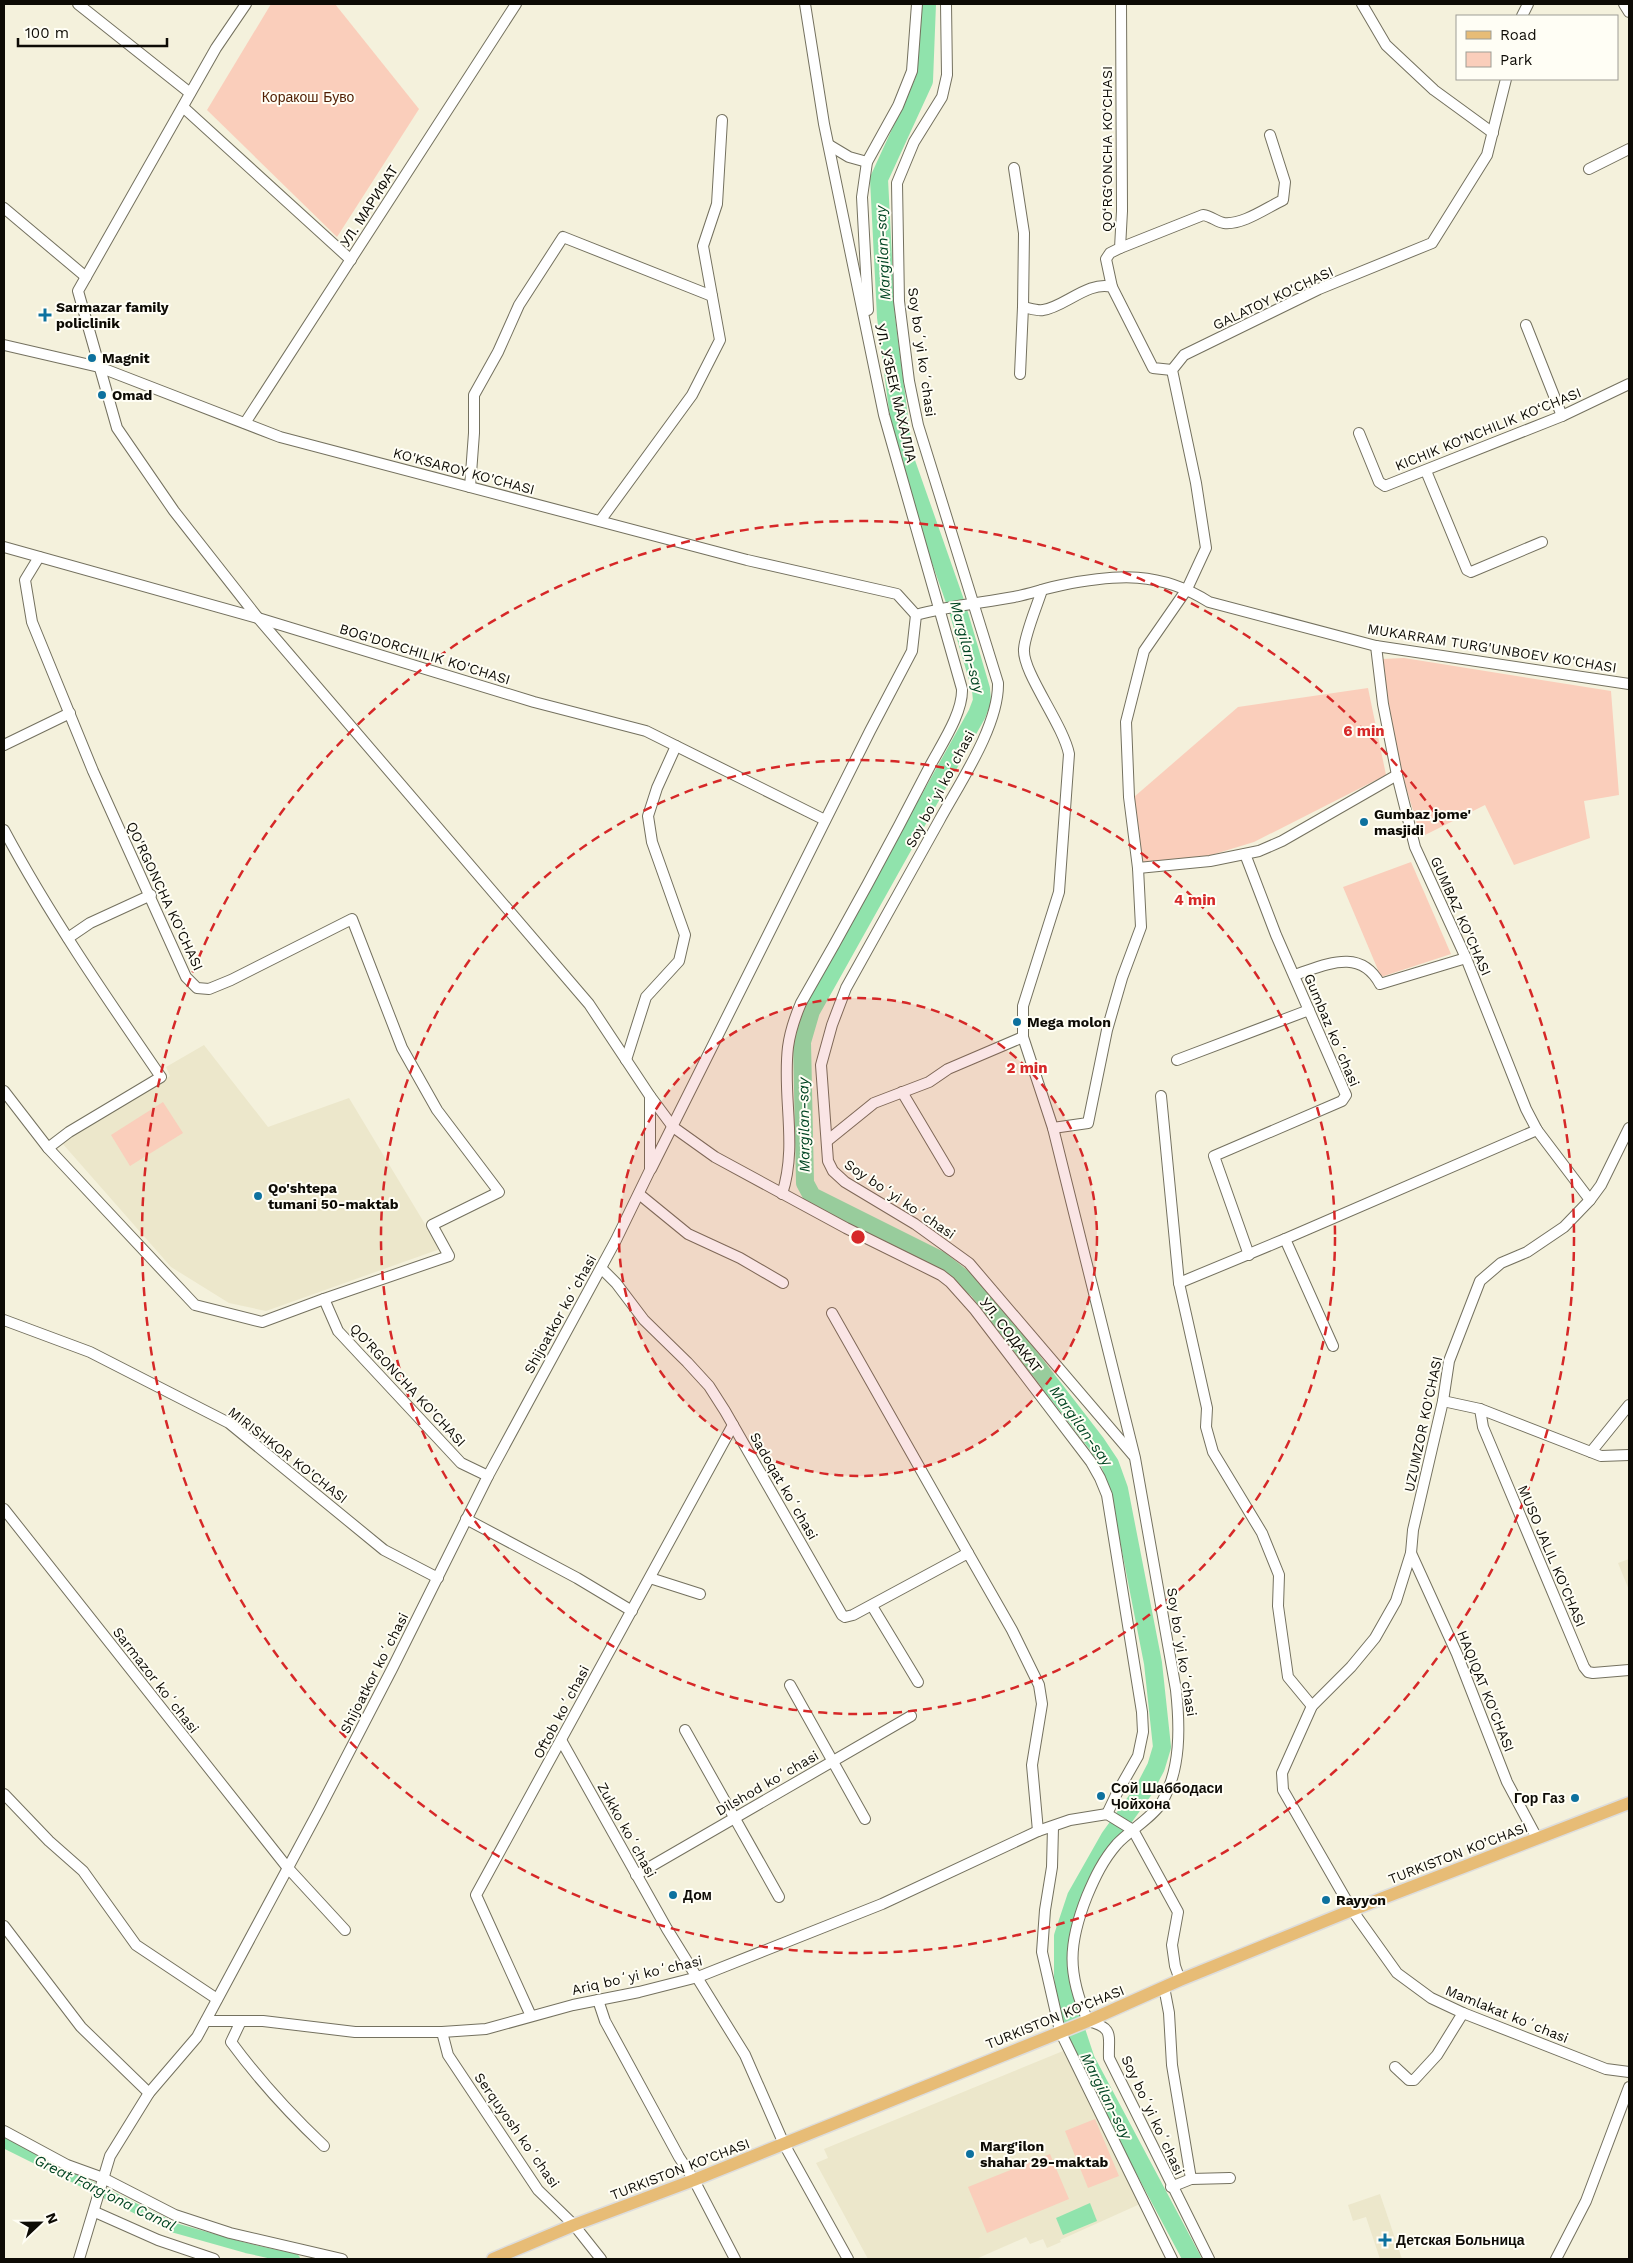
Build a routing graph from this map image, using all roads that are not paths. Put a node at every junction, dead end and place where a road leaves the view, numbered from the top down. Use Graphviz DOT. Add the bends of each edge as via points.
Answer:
graph roads {
  1 [pos="78,4"];
  2 [pos="246,4"];
  3 [pos="516,4"];
  4 [pos="805,4"];
  5 [pos="917,4"];
  6 [pos="946,4"];
  7 [pos="1121,4"];
  8 [pos="1362,4"];
  9 [pos="1624,4"];
  10 [pos="1629,12"];
  11 [pos="1506,80"];
  12 [pos="190,93"];
  13 [pos="182,107"];
  14 [pos="722,120"];
  15 [pos="1492,132"];
  16 [pos="1270,135"];
  17 [pos="829,145"];
  18 [pos="1629,149"];
  19 [pos="868,162"];
  20 [pos="1014,168"];
  21 [pos="1589,169"];
  22 [pos="4,208"];
  23 [pos="1120,248"];
  24 [pos="351,260"];
  25 [pos="86,277"];
  26 [pos="1112,287"];
  27 [pos="712,296"];
  28 [pos="1023,307"];
  29 [pos="1526,325"];
  30 [pos="4,345"];
  31 [pos="871,351"];
  32 [pos="99,366"];
  33 [pos="1172,370"];
  34 [pos="1020,374"];
  35 [pos="1629,384"];
  36 [pos="1562,416"];
  37 [pos="245,423"];
  38 [pos="1358,432"];
  39 [pos="1426,471"];
  40 [pos="470,487"];
  41 [pos="600,521"];
  42 [pos="1542,542"];
  43 [pos="4,547"];
  44 [pos="39,557"];
  45 [pos="1187,589"];
  46 [pos="1042,590"];
  47 [pos="974,603"];
  48 [pos="938,609"];
  49 [pos="916,616"];
  50 [pos="258,618"];
  51 [pos="1376,646"];
  52 [pos="1629,684"];
  53 [pos="70,713"];
  54 [pos="4,745"];
  55 [pos="676,746"];
  56 [pos="1397,775"];
  57 [pos="825,820"];
  58 [pos="4,830"];
  59 [pos="1245,854"];
  60 [pos="1138,868"];
  61 [pos="150,895"];
  62 [pos="68,938"];
  63 [pos="1466,958"];
  64 [pos="1294,975"];
  65 [pos="1309,1010"];
  66 [pos="1023,1037"];
  67 [pos="626,1060"];
  68 [pos="1177,1060"];
  69 [pos="4,1091"];
  70 [pos="902,1092"];
  71 [pos="650,1096"];
  72 [pos="1161,1096"];
  73 [pos="673,1127"];
  74 [pos="1052,1128"];
  75 [pos="1629,1128"];
  76 [pos="1537,1130"];
  77 [pos="827,1141"];
  78 [pos="48,1148"];
  79 [pos="650,1170"];
  80 [pos="949,1171"];
  81 [pos="639,1194"];
  82 [pos="782,1194"];
  83 [pos="1590,1200"];
  84 [pos="1285,1239"];
  85 [pos="1249,1255"];
  86 [pos="601,1268"];
  87 [pos="783,1283"];
  88 [pos="1179,1283"];
  89 [pos="324,1299"];
  90 [pos="832,1313"];
  91 [pos="4,1320"];
  92 [pos="1332,1346"];
  93 [pos="1443,1401"];
  94 [pos="1629,1405"];
  95 [pos="1480,1410"];
  96 [pos="733,1425"];
  97 [pos="1591,1452"];
  98 [pos="1629,1456"];
  99 [pos="1135,1458"];
  100 [pos="488,1476"];
  101 [pos="4,1509"];
  102 [pos="466,1519"];
  103 [pos="968,1553"];
  104 [pos="1411,1553"];
  105 [pos="438,1578"];
  106 [pos="650,1578"];
  107 [pos="700,1594"];
  108 [pos="872,1606"];
  109 [pos="632,1611"];
  110 [pos="1629,1670"];
  111 [pos="918,1682"];
  112 [pos="790,1685"];
  113 [pos="1312,1706"];
  114 [pos="911,1716"];
  115 [pos="685,1730"];
  116 [pos="561,1740"];
  117 [pos="832,1761"];
  118 [pos="4,1794"];
  119 [pos="1629,1803"];
  120 [pos="1110,1815"];
  121 [pos="736,1817"];
  122 [pos="865,1819"];
  123 [pos="1053,1827"];
  124 [pos="1131,1828"];
  125 [pos="1038,1831"];
  126 [pos="1537,1838"];
  127 [pos="287,1868"];
  128 [pos="636,1875"];
  129 [pos="779,1896"];
  130 [pos="1352,1910"];
  131 [pos="4,1926"];
  132 [pos="345,1930"];
  133 [pos="698,1977"];
  134 [pos="1180,1980"];
  135 [pos="1164,1987"];
  136 [pos="217,1999"];
  137 [pos="598,2000"];
  138 [pos="1463,2013"];
  139 [pos="531,2016"];
  140 [pos="206,2021"];
  141 [pos="241,2021"];
  142 [pos="1088,2021"];
  143 [pos="1060,2031"];
  144 [pos="442,2032"];
  145 [pos="1394,2067"];
  146 [pos="1629,2072"];
  147 [pos="1629,2087"];
  148 [pos="149,2093"];
  149 [pos="4,2131"];
  150 [pos="784,2144"];
  151 [pos="324,2146"];
  152 [pos="103,2178"];
  153 [pos="1230,2178"];
  154 [pos="1191,2179"];
  155 [pos="694,2180"];
  156 [pos="1171,2187"];
  157 [pos="95,2212"];
  158 [pos="574,2225"];
  159 [pos="79,2259"];
  160 [pos="214,2259"];
  161 [pos="342,2259"];
  162 [pos="493,2259"];
  163 [pos="601,2259"];
  164 [pos="735,2259"];
  165 [pos="848,2259"];
  166 [pos="1172,2259"];
  167 [pos="1209,2259"];
  168 [pos="1556,2259"];
  1 -- 12 [label="street"];
  2 -- 12 [label="street"];
  3 -- 24 [label="street, УЛ. МАРИФАТ"];
  4 -- 17 [label="street, УЛ. УЗБЕК МАХАЛЛА"];
  5 -- 19 [label="street" via="912,71 898,106"];
  6 -- 47 [label="street, Soy boʻyi koʻchasi" via="947,75 942,97 914,142 897,183 899,301 918,425"];
  7 -- 23 [label="street, QO‘RG‘ONCHA KO‘CHASI"];
  8 -- 15 [label="street" via="1386,45 1434,90"];
  9 -- 10 [label="street"];
  11 -- 15 [label="street, GALATOY KO'CHASI"];
  12 -- 13 [label="street"];
  13 -- 24 [label="street"];
  13 -- 25 [label="street"];
  14 -- 27 [label="street" via="717,204 703,246"];
  15 -- 33 [label="street, GALATOY KO'CHASI" via="1487,155 1432,244 1319,289 1184,355"];
  16 -- 23 [label="street" via="1285,182 1282,200 1231,223 1203,215"];
  17 -- 19 [label="street" via="849,157"];
  17 -- 31 [label="street, УЛ. УЗБЕК МАХАЛЛА"];
  18 -- 21 [label="street"];
  19 -- 31 [label="street" via="862,197"];
  20 -- 28 [label="street" via="1024,233"];
  22 -- 25 [label="street"];
  23 -- 26 [label="street, QO‘RG‘ONCHA KO‘CHASI" via="1106,259"];
  24 -- 37 [label="street, УЛ. МАРИФАТ"];
  25 -- 32 [label="street" via="78,291"];
  26 -- 28 [label="street" via="1106,285 1088,290 1043,310"];
  26 -- 33 [label="street" via="1153,368"];
  27 -- 40 [label="street" via="563,237 519,305 474,395"];
  27 -- 41 [label="street" via="720,340 692,395"];
  28 -- 34 [label="street"];
  29 -- 36 [label="street"];
  30 -- 32 [label="street, KO'KSAROY KO'CHASI"];
  31 -- 48 [label="street, УЛ. УЗБЕК МАХАЛЛА" via="884,415"];
  32 -- 37 [label="street, KO'KSAROY KO'CHASI"];
  32 -- 50 [label="street" via="117,428 174,511"];
  33 -- 45 [label="street" via="1206,548"];
  35 -- 36 [label="street, KICHIK KO‘NCHILIK KO‘CHASI"];
  36 -- 39 [label="street, KICHIK KO‘NCHILIK KO‘CHASI"];
  37 -- 40 [label="street, KO'KSAROY KO'CHASI" via="280,437"];
  38 -- 39 [label="street, KICHIK KO‘NCHILIK KO‘CHASI" via="1379,482 1385,486"];
  39 -- 42 [label="street" via="1467,570 1471,572"];
  40 -- 41 [label="street, KO'KSAROY KO'CHASI"];
  41 -- 49 [label="street, KO'KSAROY KO'CHASI" via="747,560 897,594"];
  43 -- 44 [label="street, BOG'DORCHILIK KO'CHASI"];
  44 -- 50 [label="street, BOG'DORCHILIK KO'CHASI"];
  44 -- 53 [label="street, QO'RGONCHA KO'CHASI" via="25,580 32,622"];
  45 -- 46 [label="street, MUKARRAM TURG'UNBOEV KO'CHASI" via="1147,578 1122,576"];
  45 -- 51 [label="street, MUKARRAM TURG'UNBOEV KO'CHASI" via="1209,602"];
  45 -- 60 [label="street" via="1144,651 1126,722 1129,796"];
  46 -- 47 [label="street, MUKARRAM TURG'UNBOEV KO'CHASI"];
  46 -- 66 [label="street, Soy boʻyi koʻchasi" via="1024,650 1028,667 1066,740 1069,754 1059,892 1023,1006"];
  47 -- 48 [label="street, MUKARRAM TURG'UNBOEV KO'CHASI"];
  47 -- 77 [label="street, Soy boʻyi koʻchasi" via="998,683 998,698 989,727 962,779 846,988 821,1065"];
  48 -- 49 [label="street, MUKARRAM TURG'UNBOEV KO'CHASI"];
  48 -- 82 [label="street, УЛ. УЗБЕК МАХАЛЛА" via="962,690 960,705 901,823 793,1023 787,1066 790,1159"];
  49 -- 57 [label="street" via="912,651"];
  50 -- 55 [label="street, BOG'DORCHILIK KO'CHASI" via="534,702 646,732"];
  50 -- 67 [label="street" via="589,1004"];
  51 -- 52 [label="street, MUKARRAM TURG'UNBOEV KO'CHASI"];
  51 -- 56 [label="street, GUMBAZ KO'CHASI"];
  53 -- 54 [label="street"];
  53 -- 61 [label="street, QO'RGONCHA KO'CHASI"];
  55 -- 57 [label="street, BOG'DORCHILIK KO'CHASI"];
  55 -- 67 [label="street" via="656,788 648,816 652,842 685,935 679,960 646,997"];
  56 -- 59 [label="street" via="1282,841"];
  56 -- 63 [label="street, GUMBAZ KO'CHASI" via="1415,847"];
  57 -- 73 [label="street"];
  58 -- 62 [label="street"];
  59 -- 60 [label="street"];
  59 -- 64 [label="street, Gumbaz koʻchasi"];
  60 -- 74 [label="street" via="1141,927 1107,1030 1088,1123"];
  61 -- 62 [label="street" via="90,922"];
  61 -- 89 [label="street, QO'RGONCHA KO'CHASI" via="186,977 196,988 209,989 231,980 352,919 402,1048 437,1110 499,1192 432,1225 449,1256"];
  62 -- 78 [label="street" via="161,1078 69,1132"];
  63 -- 64 [label="street" via="1380,984 1369,968 1361,963 1327,965"];
  63 -- 76 [label="street, GUMBAZ KO'CHASI"];
  64 -- 65 [label="street, Gumbaz koʻchasi"];
  65 -- 68 [label="street"];
  65 -- 85 [label="street, Gumbaz koʻchasi" via="1345,1092 1344,1099 1214,1156"];
  66 -- 70 [label="street"];
  66 -- 74 [label="street, Soy boʻyi koʻchasi"];
  67 -- 71 [label="street"];
  69 -- 78 [label="street, QO'RGONCHA KO'CHASI"];
  70 -- 77 [label="street" via="874,1102"];
  70 -- 80 [label="street"];
  71 -- 73 [label="street, УЛ. СОДАКАТ"];
  71 -- 79 [label="street, Shijoatkor koʻchasi"];
  72 -- 88 [label="street"];
  73 -- 79 [label="street"];
  73 -- 82 [label="street, УЛ. СОДАКАТ" via="715,1157"];
  74 -- 99 [label="street, Soy boʻyi koʻchasi"];
  75 -- 83 [label="street, UZUMZOR KO'CHASI"];
  76 -- 83 [label="street, GUMBAZ KO'CHASI"];
  76 -- 84 [label="street"];
  77 -- 99 [label="street, Soy boʻyi koʻchasi" via="828,1161 833,1172 970,1263"];
  78 -- 89 [label="street, QO'RGONCHA KO'CHASI" via="195,1305 262,1322"];
  79 -- 81 [label="street, Shijoatkor koʻchasi"];
  81 -- 86 [label="street, Shijoatkor koʻchasi"];
  81 -- 87 [label="street" via="688,1234 740,1258"];
  82 -- 120 [label="street, УЛ. СОДАКАТ" via="950,1282 976,1310 1100,1478 1107,1495 1143,1726 1138,1756 1117,1793"];
  83 -- 93 [label="street, UZUMZOR KO'CHASI" via="1564,1227 1527,1252 1501,1263 1480,1281 1449,1361"];
  84 -- 85 [label="street"];
  84 -- 92 [label="street"];
  85 -- 88 [label="street"];
  86 -- 96 [label="street, Sadoqat koʻchasi" via="644,1320 709,1386"];
  86 -- 100 [label="street, Shijoatkor koʻchasi"];
  88 -- 113 [label="street" via="1206,1408 1208,1439 1224,1473 1268,1546 1278,1575 1278,1606 1288,1677"];
  89 -- 100 [label="street, QO'RGONCHA KO'CHASI" via="338,1331 461,1463"];
  90 -- 103 [label="street"];
  91 -- 105 [label="street, MIRISHKOR KO'CHASI" via="90,1352 229,1423 384,1550"];
  93 -- 95 [label="street"];
  93 -- 104 [label="street, UZUMZOR KO'CHASI" via="1413,1530"];
  94 -- 97 [label="street"];
  95 -- 97 [label="street"];
  95 -- 110 [label="street, MUSO JALIL KO'CHASI" via="1483,1427 1584,1667 1593,1673"];
  96 -- 106 [label="street, Oftob koʻchasi"];
  96 -- 108 [label="street, Sadoqat koʻchasi" via="840,1612 849,1617"];
  97 -- 98 [label="street" via="1601,1456"];
  99 -- 124 [label="street, Soy boʻyi koʻchasi" via="1176,1690 1179,1724 1177,1753 1162,1803"];
  100 -- 102 [label="street, Shijoatkor koʻchasi"];
  101 -- 127 [label="street, Sarmazor koʻchasi"];
  102 -- 105 [label="street, Shijoatkor koʻchasi"];
  102 -- 109 [label="street"];
  103 -- 108 [label="street, Sadoqat koʻchasi"];
  103 -- 125 [label="street" via="1039,1685 1042,1704 1032,1765"];
  104 -- 113 [label="street, UZUMZOR KO'CHASI" via="1396,1601 1375,1638"];
  104 -- 126 [label="street, HAQIQAT KO'CHASI" via="1457,1654 1507,1782"];
  105 -- 127 [label="street, Shijoatkor koʻchasi"];
  106 -- 107 [label="street"];
  106 -- 109 [label="street, Oftob koʻchasi"];
  108 -- 111 [label="street"];
  109 -- 116 [label="street, Oftob koʻchasi"];
  112 -- 117 [label="street"];
  113 -- 130 [label="street, UZUMZOR KO'CHASI" via="1281,1781"];
  114 -- 117 [label="street, Dilshod koʻchasi"];
  115 -- 121 [label="street"];
  116 -- 128 [label="street, Zukko koʻchasi"];
  116 -- 139 [label="street, Oftob koʻchasi" via="476,1895"];
  117 -- 121 [label="street, Dilshod koʻchasi"];
  117 -- 122 [label="street"];
  118 -- 136 [label="street" via="83,1871 136,1944"];
  119 -- 126 [label="main road, TURKISTON KO’CHASI"];
  120 -- 123 [label="street, Ariq boʻyi koʻchasi" via="1070,1820"];
  120 -- 124 [label="street"];
  121 -- 128 [label="street, Dilshod koʻchasi"];
  121 -- 129 [label="street"];
  123 -- 125 [label="street, Ariq boʻyi koʻchasi"];
  123 -- 143 [label="street" via="1052,1867 1042,1952"];
  124 -- 134 [label="street" via="1178,1912 1172,1945"];
  124 -- 142 [label="street, Soy boʻyi koʻchasi" via="1099,1868 1076,1923 1074,1984"];
  125 -- 133 [label="street, Ariq boʻyi koʻchasi" via="882,1904"];
  126 -- 130 [label="main road, TURKISTON KO’CHASI"];
  127 -- 132 [label="street, Sarmazor koʻchasi"];
  127 -- 136 [label="street, Shijoatkor koʻchasi"];
  128 -- 133 [label="street, Zukko koʻchasi"];
  130 -- 134 [label="main road, TURKISTON KO’CHASI"];
  130 -- 138 [label="street, Mamlakat koʻchasi" via="1398,1973 1431,1998"];
  131 -- 148 [label="street" via="81,2027"];
  133 -- 137 [label="street, Ariq boʻyi koʻchasi"];
  133 -- 150 [label="street, Zukko koʻchasi" via="746,2055"];
  134 -- 135 [label="main road, TURKISTON KO’CHASI"];
  135 -- 142 [label="main road, TURKISTON KO’CHASI"];
  135 -- 154 [label="street" via="1172,2065"];
  136 -- 140 [label="street, Shijoatkor koʻchasi"];
  137 -- 139 [label="street, Ariq boʻyi koʻchasi"];
  137 -- 155 [label="street" via="605,2021"];
  138 -- 145 [label="street" via="1437,2055 1414,2080 1409,2080"];
  138 -- 146 [label="street, Mamlakat koʻchasi" via="1606,2069"];
  139 -- 144 [label="street, Ariq boʻyi koʻchasi" via="486,2029"];
  140 -- 141 [label="street, Ariq boʻyi koʻchasi"];
  140 -- 148 [label="street, Shijoatkor koʻchasi" via="197,2037"];
  141 -- 144 [label="street, Ariq boʻyi koʻchasi" via="355,2032"];
  141 -- 151 [label="street" via="231,2042 259,2080"];
  142 -- 143 [label="main road, TURKISTON KO’CHASI"];
  142 -- 156 [label="street, Soy boʻyi koʻchasi" via="1102,2025 1109,2033 1109,2058"];
  143 -- 150 [label="main road, TURKISTON KO’CHASI"];
  143 -- 166 [label="street"];
  144 -- 158 [label="street, Serquyosh koʻchasi" via="448,2055 538,2190"];
  147 -- 168 [label="street" via="1586,2200"];
  148 -- 152 [label="street, Shijoatkor koʻchasi" via="110,2156"];
  149 -- 152 [label="street" via="67,2165"];
  150 -- 155 [label="main road, TURKISTON KO’CHASI"];
  150 -- 165 [label="street, Zukko koʻchasi"];
  152 -- 157 [label="street, Shijoatkor koʻchasi"];
  152 -- 161 [label="street" via="175,2215 230,2233"];
  153 -- 154 [label="street"];
  154 -- 156 [label="street"];
  155 -- 158 [label="main road, TURKISTON KO’CHASI"];
  155 -- 164 [label="street"];
  156 -- 167 [label="street, Soy boʻyi koʻchasi"];
  157 -- 159 [label="street, Shijoatkor koʻchasi"];
  157 -- 160 [label="street" via="158,2240"];
  158 -- 162 [label="main road, TURKISTON KO’CHASI"];
  158 -- 163 [label="street, Serquyosh koʻchasi"];
}
